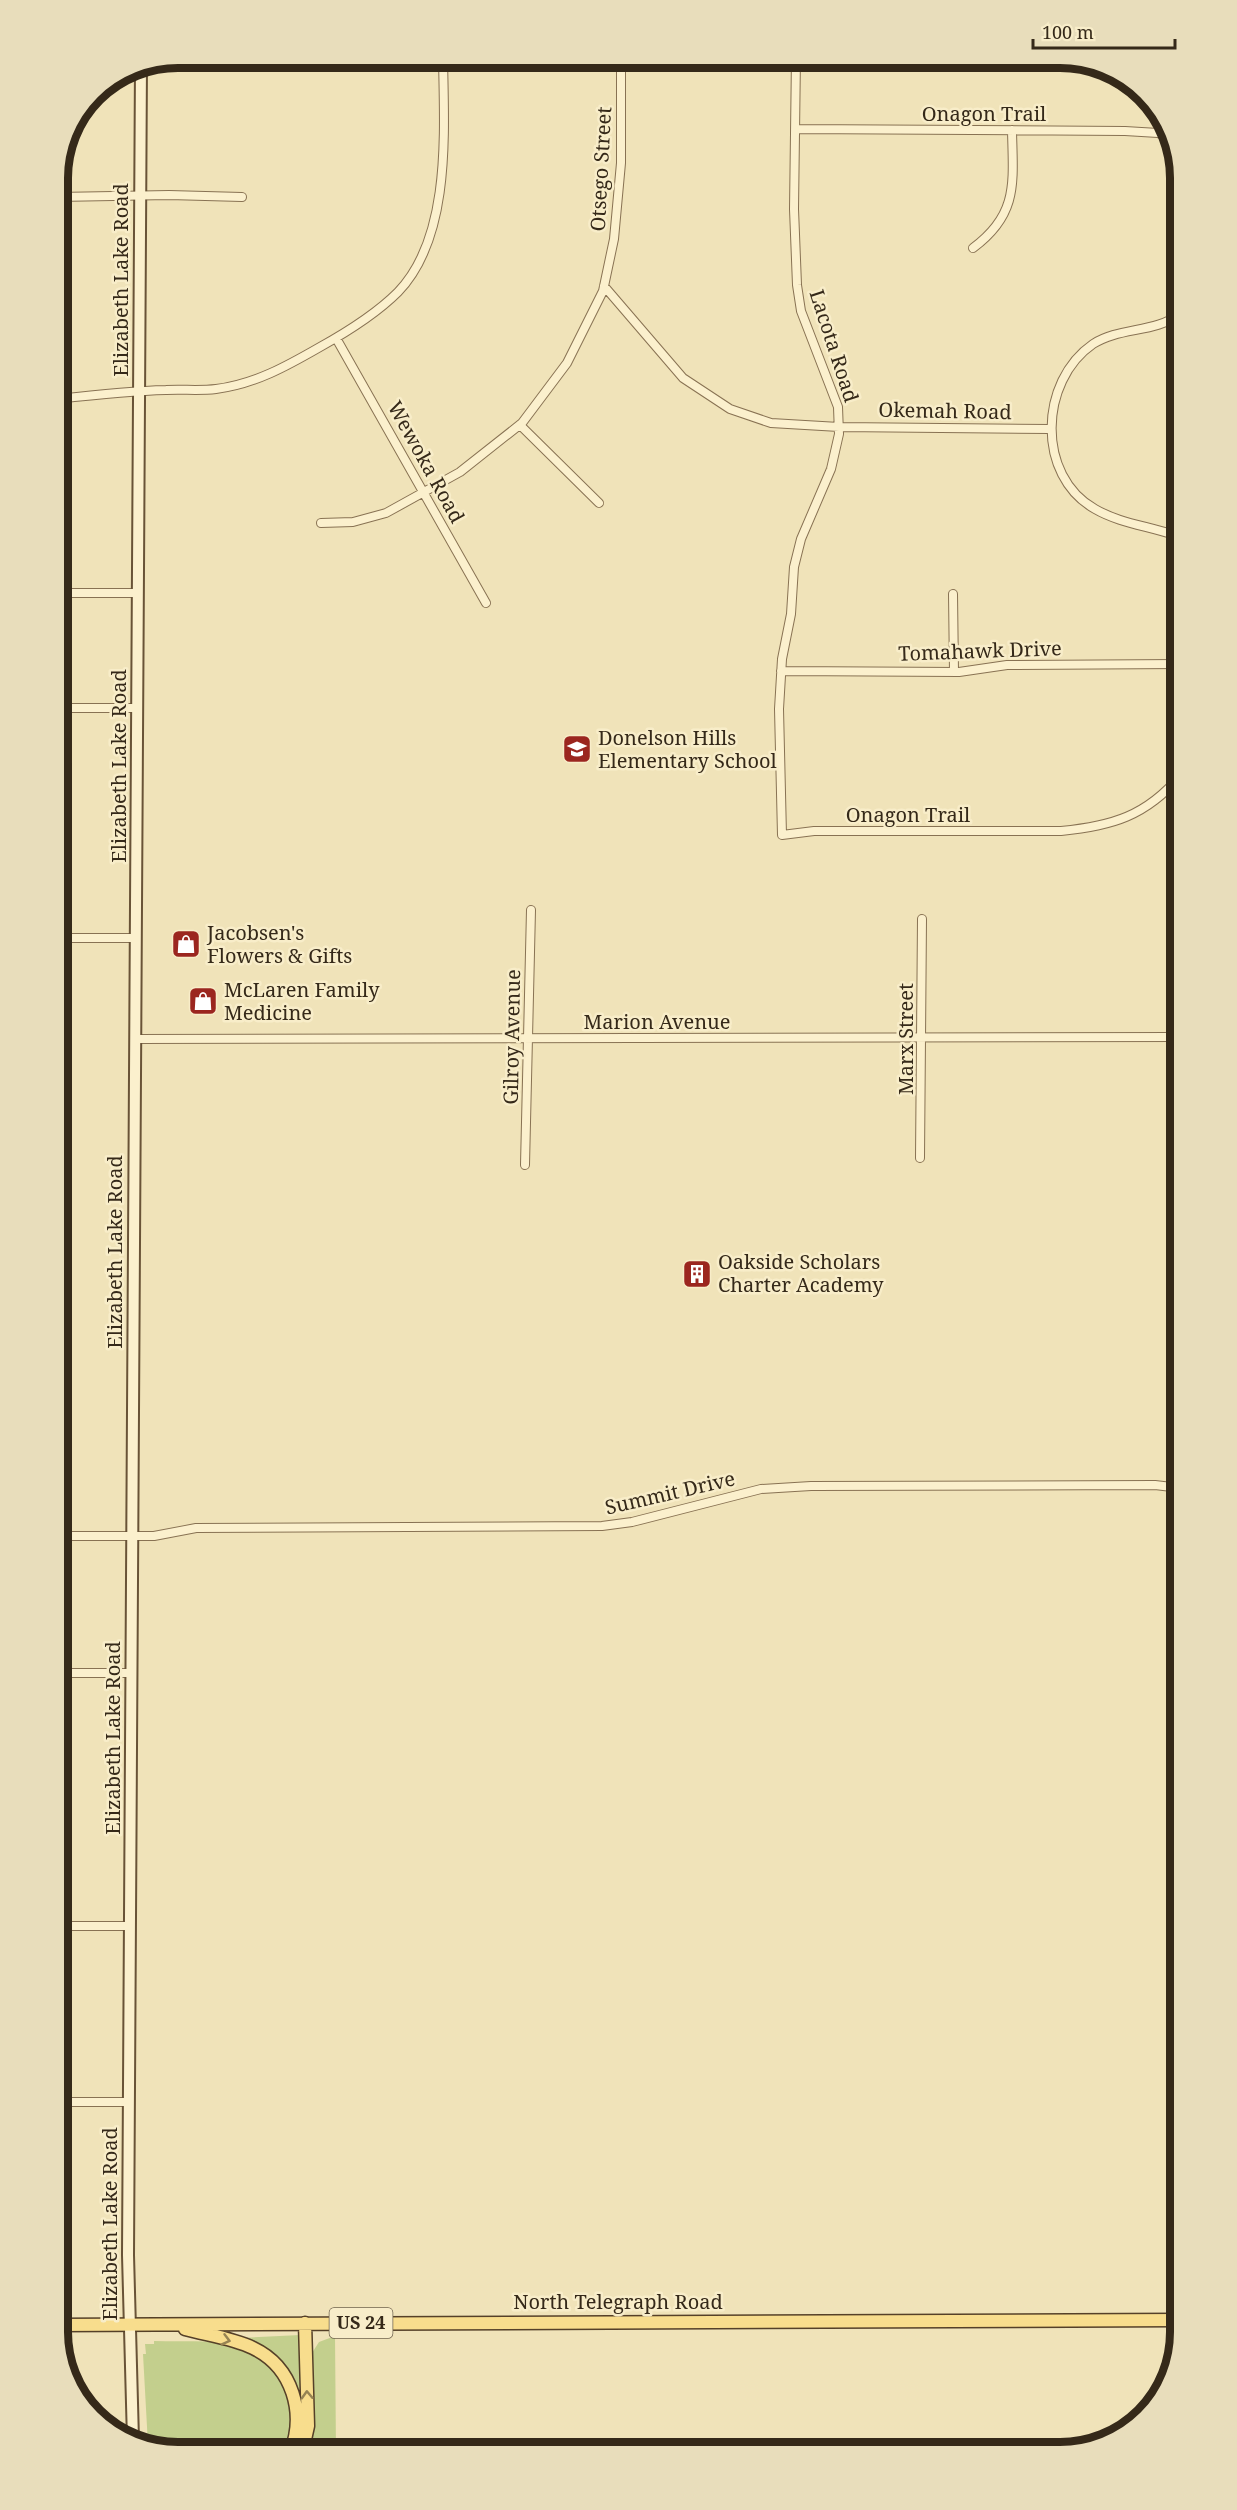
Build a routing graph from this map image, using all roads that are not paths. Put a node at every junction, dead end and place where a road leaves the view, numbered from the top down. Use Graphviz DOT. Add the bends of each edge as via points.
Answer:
graph roads {
  1 [pos="443,68"];
  2 [pos="621,68"];
  3 [pos="796,68"];
  4 [pos="141,74"];
  5 [pos="795,129"];
  6 [pos="1012,130"];
  7 [pos="1160,134"];
  8 [pos="140,195"];
  9 [pos="68,197"];
  10 [pos="242,197"];
  11 [pos="973,248"];
  12 [pos="604,286"];
  13 [pos="1170,319"];
  14 [pos="336,338"];
  15 [pos="139,392"];
  16 [pos="68,398"];
  17 [pos="520,425"];
  18 [pos="839,427"];
  19 [pos="1050,429"];
  20 [pos="425,493"];
  21 [pos="599,503"];
  22 [pos="321,523"];
  23 [pos="1170,534"];
  24 [pos="68,593"];
  25 [pos="138,593"];
  26 [pos="954,594"];
  27 [pos="486,603"];
  28 [pos="1170,664"];
  29 [pos="781,671"];
  30 [pos="954,672"];
  31 [pos="68,708"];
  32 [pos="137,708"];
  33 [pos="1169,788"];
  34 [pos="531,910"];
  35 [pos="922,919"];
  36 [pos="68,938"];
  37 [pos="135,938"];
  38 [pos="1170,1037"];
  39 [pos="528,1038"];
  40 [pos="135,1039"];
  41 [pos="923,1039"];
  42 [pos="920,1158"];
  43 [pos="525,1165"];
  44 [pos="1170,1487"];
  45 [pos="68,1536"];
  46 [pos="132,1536"];
  47 [pos="68,1673"];
  48 [pos="131,1673"];
  49 [pos="68,1926"];
  50 [pos="130,1926"];
  51 [pos="68,2102"];
  52 [pos="129,2102"];
  53 [pos="1170,2320"];
  54 [pos="305,2323"];
  55 [pos="68,2325"];
  56 [pos="128,2325"];
  57 [pos="170,2325"];
  58 [pos="133,2433"];
  59 [pos="293,2442"];
  60 [pos="304,2442"];
  1 -- 14 [label="street" via="444,133 438,200 425,251 399,291"];
  2 -- 12 [label="street, Otsego Street" via="619,202"];
  3 -- 5 [label="street, Lacota Road"];
  4 -- 8 [label="main road, Elizabeth Lake Road"];
  5 -- 6 [label="street, Onagon Trail"];
  5 -- 18 [label="street, Lacota Road" via="795,249 800,302 833,391"];
  6 -- 7 [label="street, Onagon Trail"];
  6 -- 11 [label="street" via="1013,183 1008,204 1003,219"];
  8 -- 9 [label="street"];
  8 -- 10 [label="street"];
  8 -- 15 [label="main road, Elizabeth Lake Road"];
  12 -- 17 [label="street, Otsego Street" via="567,363"];
  12 -- 18 [label="street, Okemah Road" via="667,362 705,394 730,409 771,423"];
  13 -- 19 [label="street" via="1115,335 1082,354 1058,396"];
  14 -- 15 [label="street" via="252,382 216,389"];
  14 -- 20 [label="street, Wewoka Road"];
  15 -- 16 [label="street"];
  15 -- 25 [label="main road, Elizabeth Lake Road"];
  17 -- 20 [label="street, Otsego Street" via="460,472"];
  17 -- 21 [label="street"];
  18 -- 19 [label="street, Okemah Road"];
  18 -- 29 [label="street, Lacota Road" via="831,469 801,539 794,567"];
  19 -- 23 [label="street" via="1053,452 1066,483 1093,509"];
  20 -- 22 [label="street, Otsego Street" via="386,513 353,522"];
  20 -- 27 [label="street, Wewoka Road"];
  24 -- 25 [label="street"];
  25 -- 32 [label="main road, Elizabeth Lake Road"];
  26 -- 30 [label="street"];
  28 -- 30 [label="street, Tomahawk Drive" via="1007,665"];
  29 -- 30 [label="street, Tomahawk Drive"];
  29 -- 33 [label="street, Onagon Trail" via="782,835 813,831 1100,828 1144,809"];
  31 -- 32 [label="street"];
  32 -- 37 [label="main road, Elizabeth Lake Road"];
  34 -- 39 [label="street, Gilroy Avenue"];
  35 -- 41 [label="street, Marx Street"];
  36 -- 37 [label="street"];
  37 -- 40 [label="main road, Elizabeth Lake Road"];
  38 -- 41 [label="street, Marion Avenue"];
  39 -- 40 [label="street, Marion Avenue"];
  39 -- 41 [label="street, Marion Avenue"];
  39 -- 43 [label="street, Gilroy Avenue"];
  40 -- 46 [label="main road, Elizabeth Lake Road"];
  41 -- 42 [label="street, Marx Street"];
  44 -- 46 [label="street, Summit Drive" via="811,1486 760,1489 602,1526 196,1528"];
  45 -- 46 [label="street, Summit Drive"];
  46 -- 48 [label="main road, Elizabeth Lake Road"];
  47 -- 48 [label="street"];
  48 -- 50 [label="main road, Elizabeth Lake Road"];
  49 -- 50 [label="street"];
  50 -- 52 [label="main road, Elizabeth Lake Road"];
  51 -- 52 [label="street"];
  52 -- 56 [label="main road, Elizabeth Lake Road"];
  53 -- 54 [label="main road, North Telegraph Road / US 24"];
  54 -- 57 [label="main road, North Telegraph Road / US 24"];
  60 -- 54 [label="main road, one-way" via="308,2426"];
  55 -- 56 [label="main road, North Telegraph Road / US 24"];
  56 -- 57 [label="main road, North Telegraph Road / US 24"];
  56 -- 58 [label="main road, Elizabeth Lake Road"];
  57 -- 59 [label="main road, one-way" via="246,2345 268,2357 290,2385 297,2412"];
}
